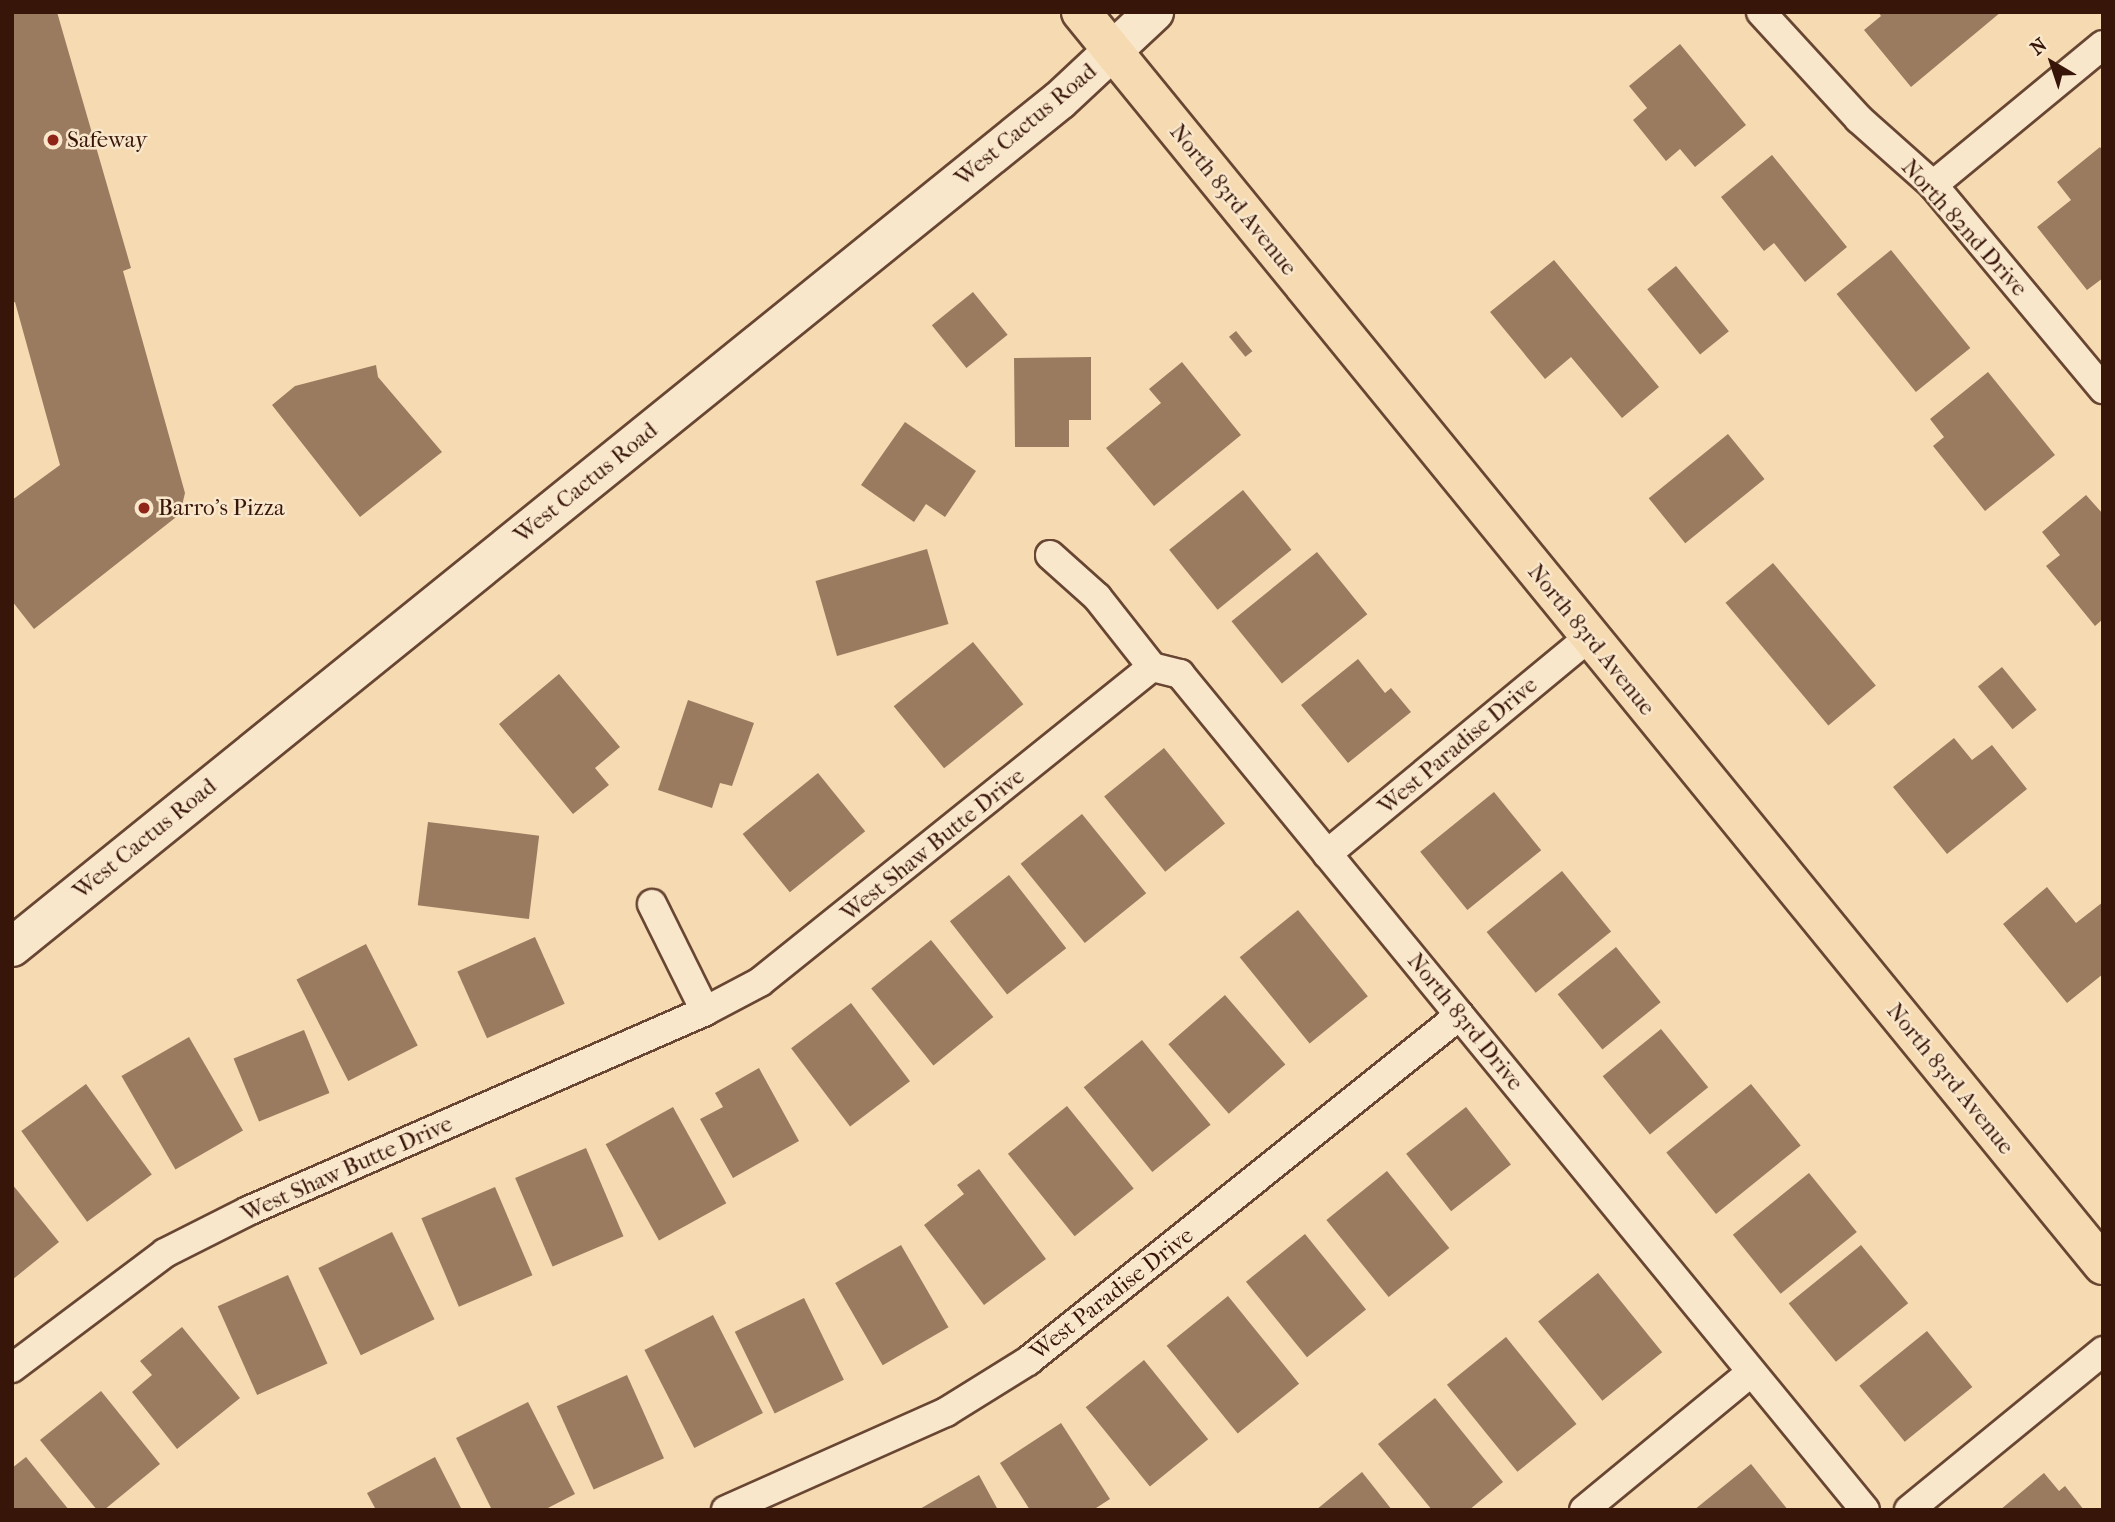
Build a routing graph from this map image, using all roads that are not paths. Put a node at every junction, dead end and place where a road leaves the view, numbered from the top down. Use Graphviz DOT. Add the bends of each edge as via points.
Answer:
graph roads {
  1 [pos="1081,12"];
  2 [pos="1154,12"];
  3 [pos="1760,12"];
  4 [pos="2103,45"];
  5 [pos="1112,51"];
  6 [pos="1933,185"];
  7 [pos="2103,389"];
  8 [pos="1050,555"];
  9 [pos="1588,637"];
  10 [pos="1152,667"];
  11 [pos="1327,854"];
  12 [pos="652,904"];
  13 [pos="12,947"];
  14 [pos="705,1011"];
  15 [pos="1460,1015"];
  16 [pos="2103,1265"];
  17 [pos="2103,1351"];
  18 [pos="12,1368"];
  19 [pos="1751,1373"];
  20 [pos="726,1510"];
  21 [pos="1584,1510"];
  22 [pos="1865,1510"];
  23 [pos="1909,1510"];
  1 -- 5 [label="main road, North 83rd Avenue"];
  2 -- 5 [label="main road, West Cactus Road"];
  3 -- 6 [label="street, North 82nd Drive" via="1859,119"];
  4 -- 6 [label="street"];
  5 -- 9 [label="main road, North 83rd Avenue"];
  5 -- 13 [label="main road, West Cactus Road" via="1060,100"];
  6 -- 7 [label="street, North 82nd Drive"];
  8 -- 10 [label="street" via="1097,597"];
  9 -- 11 [label="street, West Paradise Drive"];
  9 -- 16 [label="main road, North 83rd Avenue"];
  10 -- 11 [label="street, North 83rd Drive" via="1180,674"];
  10 -- 14 [label="street, West Shaw Butte Drive" via="770,975"];
  11 -- 15 [label="street, North 83rd Drive"];
  12 -- 14 [label="street"];
  14 -- 18 [label="street, West Shaw Butte Drive" via="248,1211 165,1253"];
  15 -- 19 [label="street, North 83rd Drive"];
  15 -- 20 [label="street, West Paradise Drive" via="1028,1361 946,1412"];
  17 -- 23 [label="street"];
  19 -- 21 [label="street"];
  19 -- 22 [label="street, North 83rd Drive"];
}
